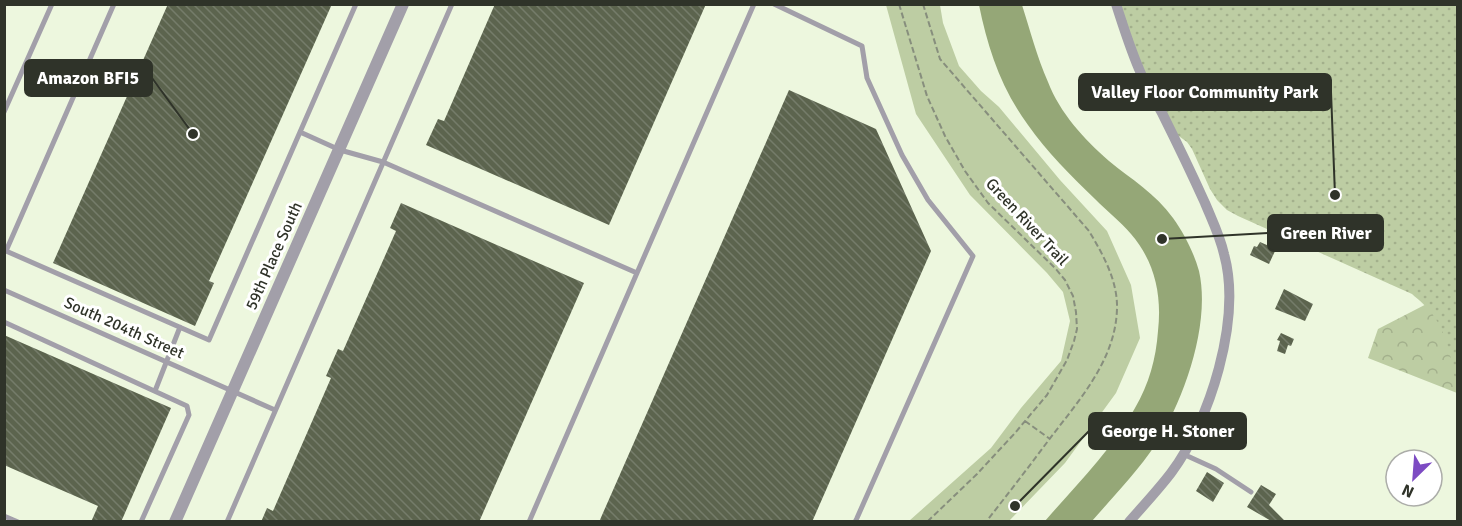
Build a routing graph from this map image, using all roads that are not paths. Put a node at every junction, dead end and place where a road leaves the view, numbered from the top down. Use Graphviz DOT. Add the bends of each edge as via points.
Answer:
graph roads {
  1 [pos="52,4"];
  2 [pos="114,4"];
  3 [pos="356,4"];
  4 [pos="403,4"];
  5 [pos="452,4"];
  6 [pos="754,4"];
  7 [pos="774,4"];
  8 [pos="1116,4"];
  9 [pos="4,112"];
  10 [pos="300,132"];
  11 [pos="340,150"];
  12 [pos="383,162"];
  13 [pos="5,251"];
  14 [pos="637,273"];
  15 [pos="4,290"];
  16 [pos="4,322"];
  17 [pos="180,327"];
  18 [pos="166,362"];
  19 [pos="155,391"];
  20 [pos="232,391"];
  21 [pos="275,410"];
  22 [pos="1183,454"];
  23 [pos="1251,492"];
  24 [pos="4,516"];
  25 [pos="18,522"];
  26 [pos="141,522"];
  27 [pos="175,522"];
  28 [pos="227,522"];
  29 [pos="529,522"];
  30 [pos="855,522"];
  31 [pos="1129,522"];
  1 -- 9 [label="lane"];
  2 -- 13 [label="lane"];
  3 -- 10 [label="lane"];
  4 -- 11 [label="street, 59th Place South"];
  5 -- 12 [label="lane"];
  6 -- 14 [label="lane"];
  7 -- 30 [label="lane" via="862,46 867,78 902,155 928,200 973,256"];
  8 -- 22 [label="street" via="1139,69 1216,228 1228,271 1226,340 1209,397"];
  10 -- 11 [label="lane"];
  10 -- 17 [label="lane" via="209,340"];
  11 -- 12 [label="lane"];
  11 -- 20 [label="street, 59th Place South"];
  12 -- 14 [label="lane"];
  12 -- 21 [label="lane"];
  13 -- 17 [label="lane"];
  14 -- 29 [label="lane"];
  15 -- 18 [label="lane, South 204th Street"];
  16 -- 19 [label="lane"];
  17 -- 18 [label="lane"];
  18 -- 19 [label="lane"];
  18 -- 20 [label="lane, South 204th Street"];
  19 -- 26 [label="lane" via="187,406 189,415"];
  20 -- 21 [label="lane, South 204th Street"];
  20 -- 27 [label="street, 59th Place South"];
  21 -- 28 [label="lane"];
  22 -- 23 [label="lane" via="1216,469"];
  22 -- 31 [label="street"];
  24 -- 25 [label="lane"];
}
